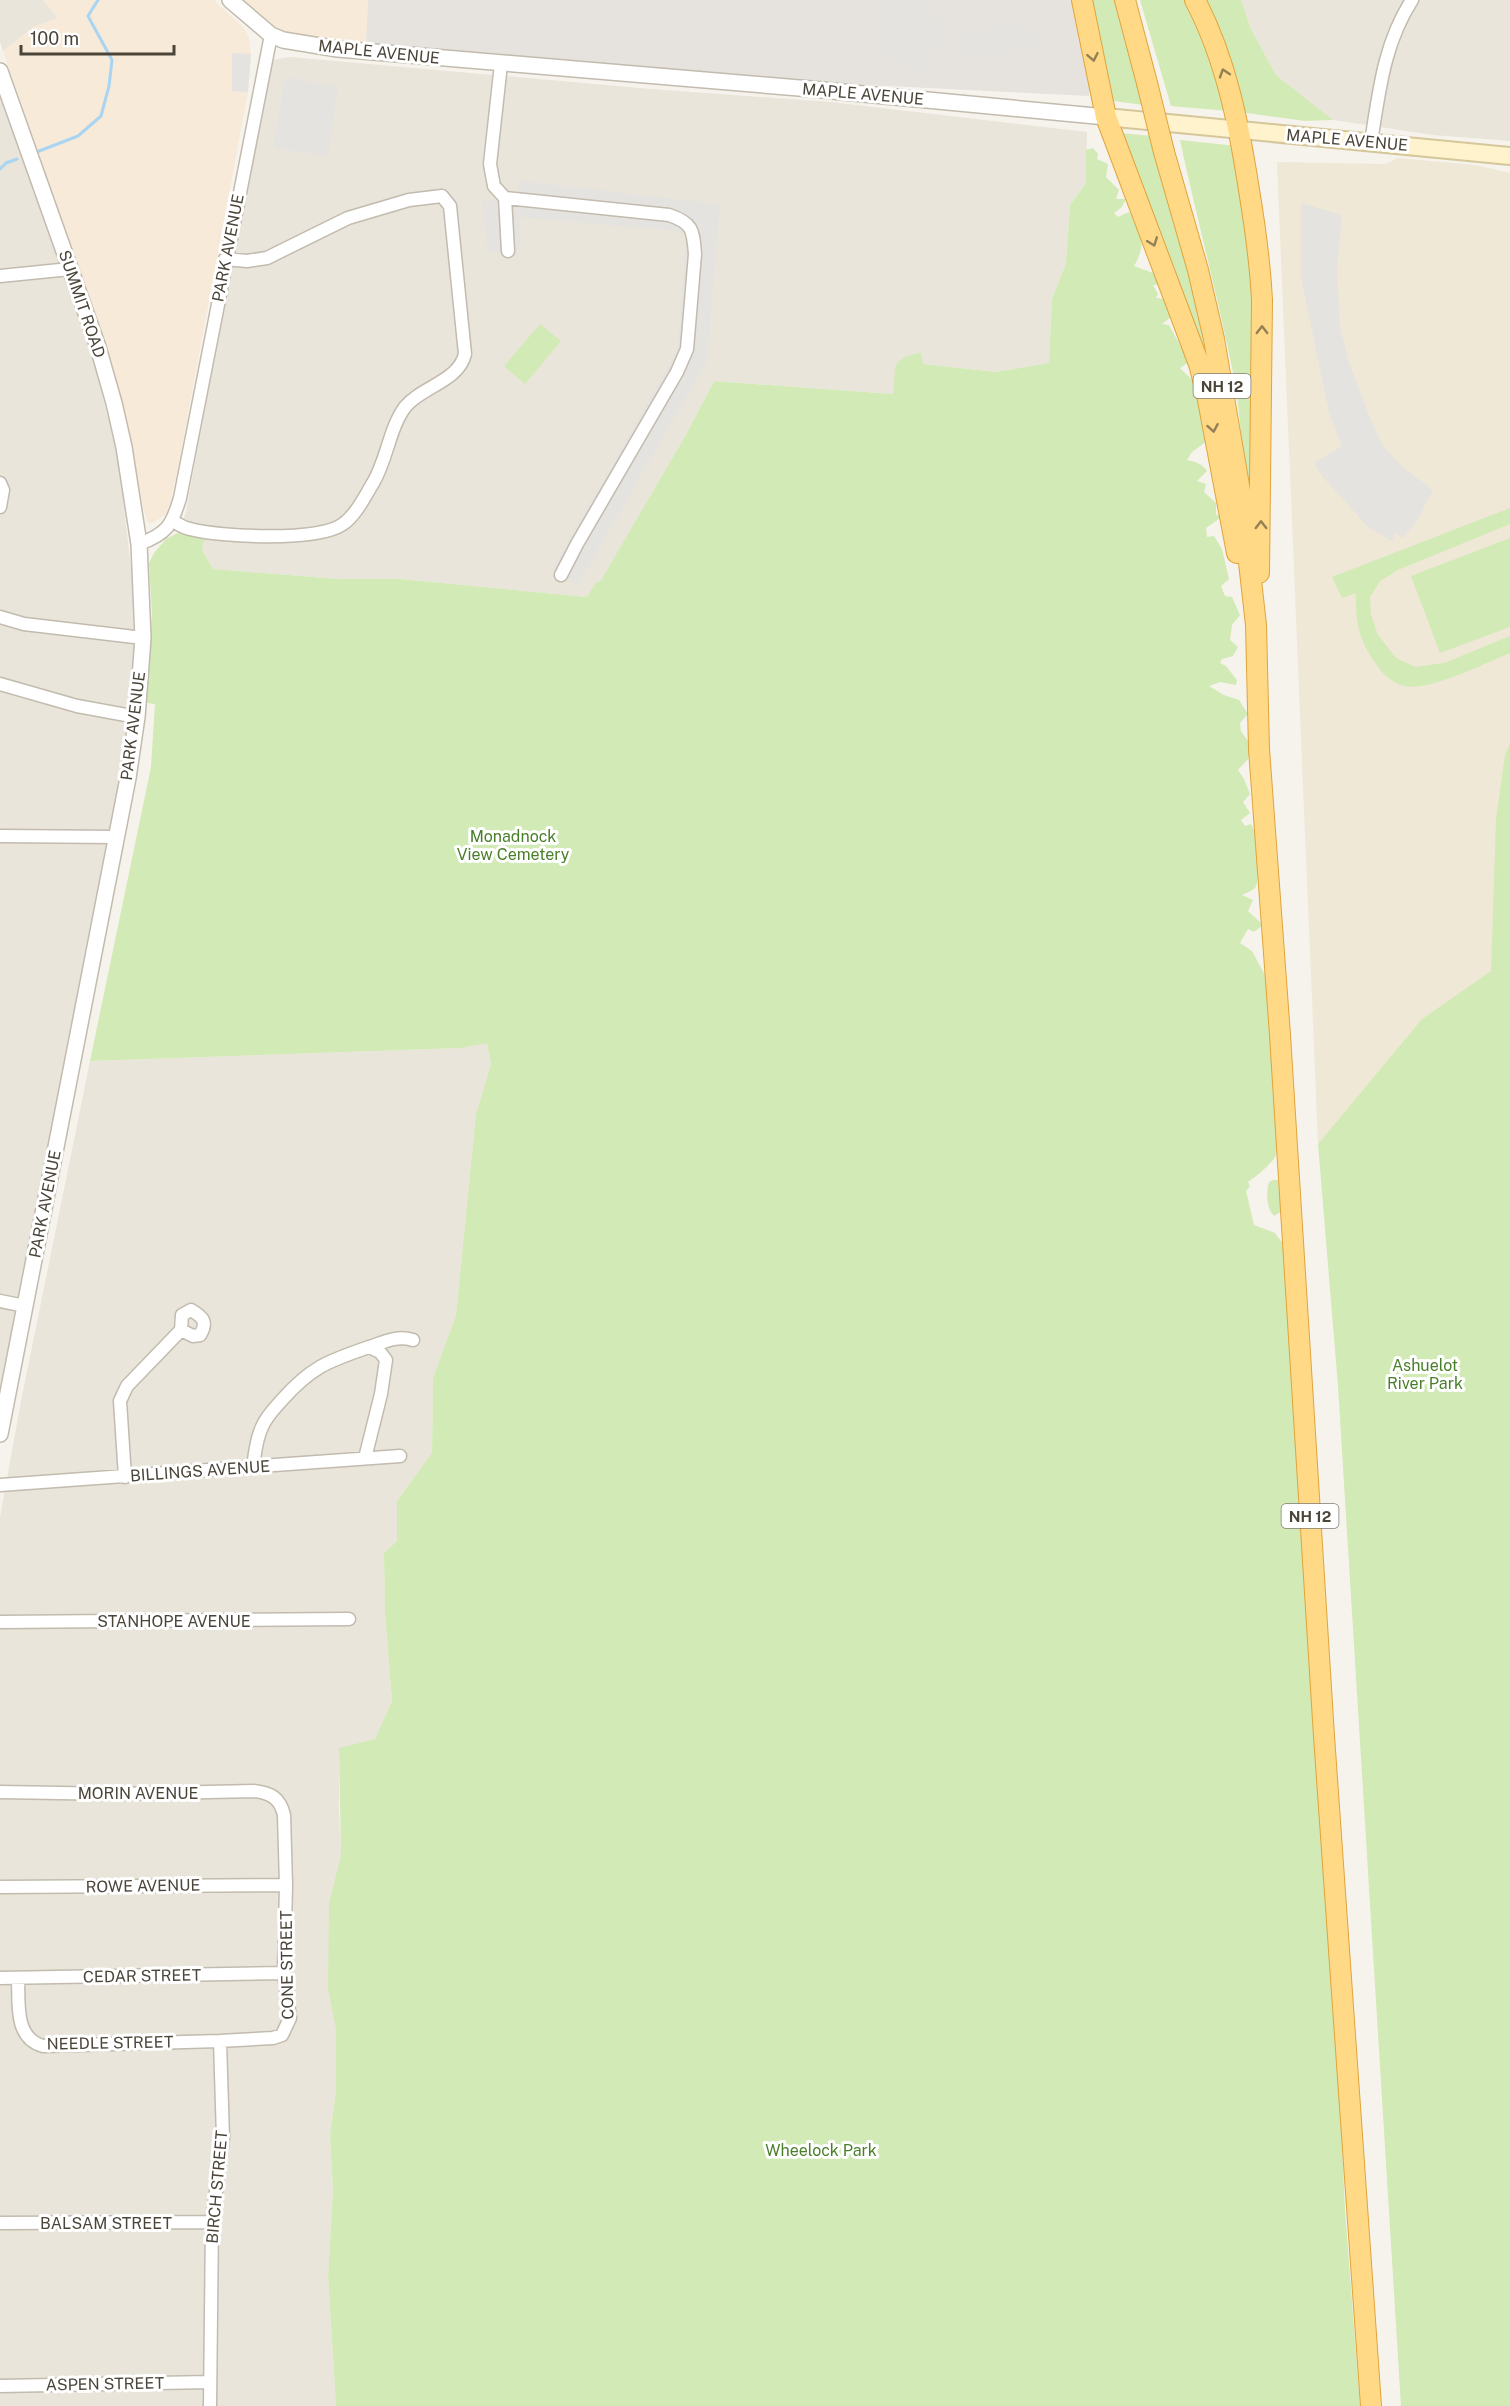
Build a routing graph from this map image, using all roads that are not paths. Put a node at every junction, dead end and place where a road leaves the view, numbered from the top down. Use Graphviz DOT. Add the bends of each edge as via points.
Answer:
graph roads {
  1 [pos="230,0"];
  2 [pos="1082,0"];
  3 [pos="1125,0"];
  4 [pos="1195,0"];
  5 [pos="1412,0"];
  6 [pos="271,35"];
  7 [pos="501,64"];
  8 [pos="0,71"];
  9 [pos="1106,117"];
  10 [pos="1240,130"];
  11 [pos="1371,142"];
  12 [pos="1510,156"];
  13 [pos="505,198"];
  14 [pos="508,251"];
  15 [pos="225,259"];
  16 [pos="70,269"];
  17 [pos="0,276"];
  18 [pos="0,483"];
  19 [pos="0,507"];
  20 [pos="173,521"];
  21 [pos="139,544"];
  22 [pos="561,575"];
  23 [pos="0,617"];
  24 [pos="1256,625"];
  25 [pos="143,638"];
  26 [pos="0,684"];
  27 [pos="137,717"];
  28 [pos="0,836"];
  29 [pos="117,837"];
  30 [pos="0,1301"];
  31 [pos="25,1305"];
  32 [pos="181,1330"];
  33 [pos="413,1340"];
  34 [pos="369,1347"];
  35 [pos="0,1434"];
  36 [pos="400,1456"];
  37 [pos="364,1458"];
  38 [pos="253,1467"];
  39 [pos="125,1477"];
  40 [pos="0,1485"];
  41 [pos="349,1619"];
  42 [pos="0,1622"];
  43 [pos="0,1792"];
  44 [pos="275,1797"];
  45 [pos="286,1885"];
  46 [pos="0,1887"];
  47 [pos="284,1973"];
  48 [pos="0,1978"];
  49 [pos="18,1978"];
  50 [pos="220,2041"];
  51 [pos="212,2222"];
  52 [pos="0,2223"];
  53 [pos="210,2382"];
  54 [pos="0,2386"];
  55 [pos="210,2406"];
  56 [pos="1371,2406"];
  1 -- 6 [label="street, MAPLE AVENUE"];
  2 -- 9 [label="highway, one-way"];
  3 -- 24 [label="highway, NH 12, bridge" via="1214,339 1241,497"];
  10 -- 4 [label="highway, one-way" via="1216,47"];
  5 -- 11 [label="street" via="1388,48"];
  6 -- 7 [label="street, MAPLE AVENUE" via="339,49"];
  6 -- 15 [label="street, PARK AVENUE"];
  7 -- 9 [label="street, MAPLE AVENUE"];
  7 -- 13 [label="street" via="490,165 494,186"];
  8 -- 16 [label="street, SUMMIT ROAD"];
  9 -- 10 [label="main road, MAPLE AVENUE"];
  9 -- 24 [label="highway, one-way" via="1199,364 1230,525"];
  10 -- 11 [label="main road, MAPLE AVENUE"];
  24 -- 10 [label="highway, one-way" via="1262,300"];
  11 -- 12 [label="main road, MAPLE AVENUE"];
  13 -- 14 [label="street"];
  13 -- 22 [label="street" via="669,215 687,224 694,239 687,349"];
  15 -- 20 [label="street, PARK AVENUE"];
  15 -- 20 [label="street" via="267,258 348,218 409,200 442,196 450,207 465,354 460,367 418,395 402,411 379,472 343,524 334,529 275,537 188,529"];
  16 -- 17 [label="street"];
  16 -- 21 [label="street, SUMMIT ROAD" via="114,403"];
  18 -- 19 [label="street"];
  20 -- 21 [label="street" via="165,531"];
  21 -- 25 [label="street, PARK AVENUE"];
  23 -- 25 [label="street" via="24,624"];
  24 -- 56 [label="highway, NH 12" via="1259,749"];
  25 -- 27 [label="street, PARK AVENUE"];
  26 -- 27 [label="street" via="77,706"];
  27 -- 29 [label="street, PARK AVENUE"];
  28 -- 29 [label="street"];
  29 -- 31 [label="street, PARK AVENUE"];
  30 -- 31 [label="street"];
  31 -- 35 [label="street, PARK AVENUE"];
  32 -- 39 [label="street" via="128,1386 120,1401"];
  33 -- 34 [label="street" via="389,1339"];
  34 -- 37 [label="street" via="386,1360"];
  34 -- 38 [label="street" via="346,1353 310,1371 294,1387 262,1425"];
  36 -- 37 [label="street, BILLINGS AVENUE"];
  37 -- 38 [label="street, BILLINGS AVENUE"];
  38 -- 39 [label="street, BILLINGS AVENUE"];
  39 -- 40 [label="street, BILLINGS AVENUE"];
  41 -- 42 [label="street, STANHOPE AVENUE"];
  43 -- 44 [label="street, MORIN AVENUE" via="254,1791"];
  44 -- 45 [label="street, CONE STREET" via="284,1815"];
  45 -- 46 [label="street, ROWE AVENUE"];
  45 -- 47 [label="street, CONE STREET"];
  47 -- 49 [label="street, CEDAR STREET"];
  47 -- 50 [label="street, CONE STREET" via="290,2019 282,2035"];
  48 -- 49 [label="street, CEDAR STREET"];
  49 -- 50 [label="street, NEEDLE STREET" via="23,2031 43,2046"];
  50 -- 51 [label="street, BIRCH STREET" via="223,2138"];
  51 -- 52 [label="street, BALSAM STREET"];
  51 -- 53 [label="street, BIRCH STREET"];
  53 -- 54 [label="street, ASPEN STREET"];
  53 -- 55 [label="street, BIRCH STREET"];
}
